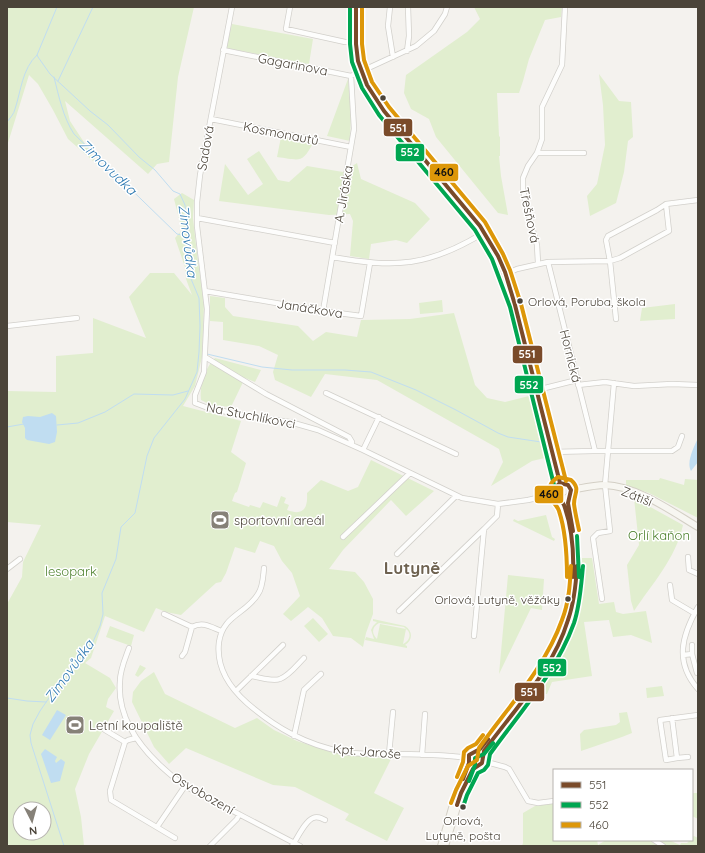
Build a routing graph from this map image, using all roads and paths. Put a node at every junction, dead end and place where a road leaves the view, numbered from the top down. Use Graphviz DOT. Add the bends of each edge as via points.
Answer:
graph roads {
  1 [pos="232,7"];
  2 [pos="290,7"];
  3 [pos="356,7"];
  4 [pos="390,7"];
  5 [pos="408,7"];
  6 [pos="446,7"];
  7 [pos="565,7"];
  8 [pos="355,42"];
  9 [pos="223,50"];
  10 [pos="407,50"];
  11 [pos="393,57"];
  12 [pos="361,70"];
  13 [pos="351,76"];
  14 [pos="211,119"];
  15 [pos="351,146"];
  16 [pos="537,153"];
  17 [pos="584,153"];
  18 [pos="698,200"];
  19 [pos="666,204"];
  20 [pos="197,218"];
  21 [pos="485,232"];
  22 [pos="335,243"];
  23 [pos="332,257"];
  24 [pos="610,261"];
  25 [pos="548,262"];
  26 [pos="370,263"];
  27 [pos="538,263"];
  28 [pos="506,274"];
  29 [pos="205,291"];
  30 [pos="323,311"];
  31 [pos="77,318"];
  32 [pos="616,319"];
  33 [pos="7,326"];
  34 [pos="205,356"];
  35 [pos="578,382"];
  36 [pos="614,383"];
  37 [pos="698,385"];
  38 [pos="537,390"];
  39 [pos="326,393"];
  40 [pos="379,417"];
  41 [pos="682,436"];
  42 [pos="352,445"];
  43 [pos="363,450"];
  44 [pos="595,451"];
  45 [pos="608,451"];
  46 [pos="552,452"];
  47 [pos="456,454"];
  48 [pos="410,473"];
  49 [pos="560,483"];
  50 [pos="605,485"];
  51 [pos="571,490"];
  52 [pos="554,494"];
  53 [pos="456,496"];
  54 [pos="568,498"];
  55 [pos="561,500"];
  56 [pos="498,504"];
  57 [pos="698,527"];
  58 [pos="484,529"];
  59 [pos="343,537"];
  60 [pos="398,554"];
  61 [pos="688,557"];
  62 [pos="20,559"];
  63 [pos="264,568"];
  64 [pos="7,569"];
  65 [pos="698,574"];
  66 [pos="670,585"];
  67 [pos="602,599"];
  68 [pos="698,607"];
  69 [pos="399,611"];
  70 [pos="694,613"];
  71 [pos="164,614"];
  72 [pos="192,626"];
  73 [pos="221,632"];
  74 [pos="474,636"];
  75 [pos="283,645"];
  76 [pos="692,645"];
  77 [pos="129,648"];
  78 [pos="692,654"];
  79 [pos="683,655"];
  80 [pos="182,656"];
  81 [pos="304,658"];
  82 [pos="697,673"];
  83 [pos="320,674"];
  84 [pos="251,676"];
  85 [pos="698,689"];
  86 [pos="236,691"];
  87 [pos="393,712"];
  88 [pos="425,714"];
  89 [pos="698,715"];
  90 [pos="672,718"];
  91 [pos="105,730"];
  92 [pos="294,736"];
  93 [pos="136,738"];
  94 [pos="125,742"];
  95 [pos="476,751"];
  96 [pos="389,754"];
  97 [pos="422,755"];
  98 [pos="688,757"];
  99 [pos="483,758"];
  100 [pos="677,758"];
  101 [pos="469,760"];
  102 [pos="476,766"];
  103 [pos="185,786"];
  104 [pos="553,801"];
  105 [pos="239,814"];
  106 [pos="325,820"];
  107 [pos="157,827"];
  108 [pos="175,838"];
  109 [pos="293,844"];
  110 [pos="210,846"];
  111 [pos="300,846"];
  112 [pos="441,846"];
  113 [pos="445,846"];
  1 -- 9 [label="street, Sadová"];
  2 -- 8 [label="street" via="286,29"];
  3 -- 8 [label="street"];
  4 -- 11 [label="street" via="388,26"];
  5 -- 10 [label="street"];
  6 -- 10 [label="street" via="445,14 434,31"];
  7 -- 16 [label="street, Třešňová" via="562,65 542,107 542,139"];
  8 -- 12 [label="street"];
  9 -- 13 [label="street, Gagarinova"];
  9 -- 14 [label="street, Sadová"];
  10 -- 11 [label="street"];
  11 -- 12 [label="street"];
  12 -- 13 [label="street"];
  12 -- 21 [label="street" via="380,105"];
  13 -- 15 [label="street, A. Jiráska" via="354,118"];
  14 -- 15 [label="street, Kosmonautů"];
  14 -- 20 [label="street, Sadová" via="200,175"];
  15 -- 22 [label="street, A. Jiráska"];
  16 -- 17 [label="street"];
  16 -- 27 [label="street, Třešňová" via="523,178 523,190 537,245"];
  18 -- 19 [label="street"];
  19 -- 24 [label="street" via="608,236 606,240"];
  19 -- 24 [label="street" via="669,231"];
  20 -- 22 [label="street"];
  20 -- 29 [label="street, Sadová"];
  21 -- 26 [label="street" via="464,245 434,257 410,263"];
  21 -- 28 [label="street"];
  22 -- 23 [label="street, A. Jiráska"];
  23 -- 26 [label="street"];
  23 -- 30 [label="street, A. Jiráska"];
  24 -- 25 [label="street"];
  24 -- 32 [label="street"];
  25 -- 27 [label="street"];
  25 -- 35 [label="street, Hornická"];
  26 -- 30 [label="street, Janáčkova" via="361,316"];
  27 -- 28 [label="street"];
  28 -- 38 [label="street"];
  29 -- 30 [label="street, Janáčkova"];
  29 -- 34 [label="street, Na Stuchlíkovci"];
  31 -- 33 [label="street"];
  34 -- 42 [label="street, Na Stuchlíkovci" via="266,394 349,437"];
  34 -- 42 [label="street, Na Stuchlíkovci" via="204,372 195,395 195,402 198,405 290,422 318,430"];
  35 -- 36 [label="street"];
  35 -- 38 [label="street"];
  35 -- 44 [label="street, Hornická"];
  36 -- 37 [label="street" via="634,386"];
  36 -- 45 [label="street"];
  38 -- 46 [label="street"];
  39 -- 40 [label="street"];
  40 -- 43 [label="street"];
  40 -- 47 [label="street"];
  41 -- 45 [label="street" via="678,447 672,451"];
  42 -- 43 [label="street, Na Stuchlíkovci"];
  43 -- 48 [label="street, Na Stuchlíkovci"];
  44 -- 45 [label="street"];
  44 -- 46 [label="street"];
  45 -- 50 [label="street"];
  46 -- 49 [label="street"];
  48 -- 53 [label="street, Na Stuchlíkovci"];
  48 -- 59 [label="street"];
  49 -- 51 [label="street" via="568,485"];
  49 -- 52 [label="street" via="556,486"];
  50 -- 51 [label="street, Zátiší"];
  50 -- 57 [label="street, Zátiší" via="637,493"];
  50 -- 67 [label="street" via="610,531 598,533 593,538"];
  51 -- 54 [label="street"];
  52 -- 55 [label="street"];
  52 -- 56 [label="street, Na Stuchlíkovci"];
  53 -- 56 [label="street, Na Stuchlíkovci"];
  53 -- 60 [label="street"];
  54 -- 55 [label="street"];
  54 -- 99 [label="street" via="575,537 577,570 574,599 567,626 545,668 490,742"];
  55 -- 95 [label="street" via="573,556 572,587 565,619 543,665 484,744"];
  56 -- 58 [label="street" via="497,516"];
  58 -- 69 [label="street"];
  58 -- 74 [label="street"];
  61 -- 65 [label="street" via="689,570"];
  62 -- 64 [label="street"];
  63 -- 73 [label="street" via="261,587 254,600 228,621"];
  66 -- 70 [label="street" via="672,600"];
  68 -- 70 [label="street"];
  70 -- 79 [label="street" via="683,641"];
  71 -- 72 [label="street"];
  72 -- 73 [label="street" via="203,624"];
  72 -- 80 [label="street"];
  73 -- 86 [label="street, Kpt. Jaroše" via="220,664"];
  75 -- 84 [label="street"];
  76 -- 78 [label="street"];
  77 -- 93 [label="street, Osvobození" via="120,675 120,688 123,711"];
  78 -- 79 [label="street"];
  78 -- 82 [label="street"];
  79 -- 85 [label="street" via="689,677"];
  81 -- 84 [label="street" via="280,679"];
  83 -- 92 [label="street" via="304,690"];
  84 -- 86 [label="street"];
  86 -- 92 [label="street, Kpt. Jaroše" via="265,719"];
  87 -- 96 [label="street"];
  88 -- 97 [label="street"];
  89 -- 90 [label="street"];
  90 -- 100 [label="street"];
  90 -- 100 [label="street" via="660,720 666,760"];
  91 -- 94 [label="street"];
  92 -- 96 [label="street, Kpt. Jaroše" via="343,752"];
  93 -- 94 [label="street"];
  93 -- 103 [label="street, Osvobození" via="168,774"];
  94 -- 107 [label="street" via="110,791 111,800"];
  95 -- 99 [label="street"];
  95 -- 101 [label="street" via="471,753"];
  96 -- 97 [label="street, Kpt. Jaroše"];
  97 -- 101 [label="street, Kpt. Jaroše"];
  98 -- 100 [label="street"];
  99 -- 102 [label="street" via="480,765"];
  99 -- 104 [label="street" via="509,769 528,801"];
  101 -- 102 [label="street"];
  101 -- 112 [label="street"];
  102 -- 113 [label="street" via="461,793"];
  103 -- 105 [label="street, Osvobození"];
  103 -- 107 [label="street"];
  105 -- 109 [label="street, Osvobození"];
  105 -- 110 [label="street"];
  106 -- 109 [label="street" via="314,817 308,821"];
  107 -- 108 [label="street"];
  109 -- 111 [label="street, Osvobození"];
}
